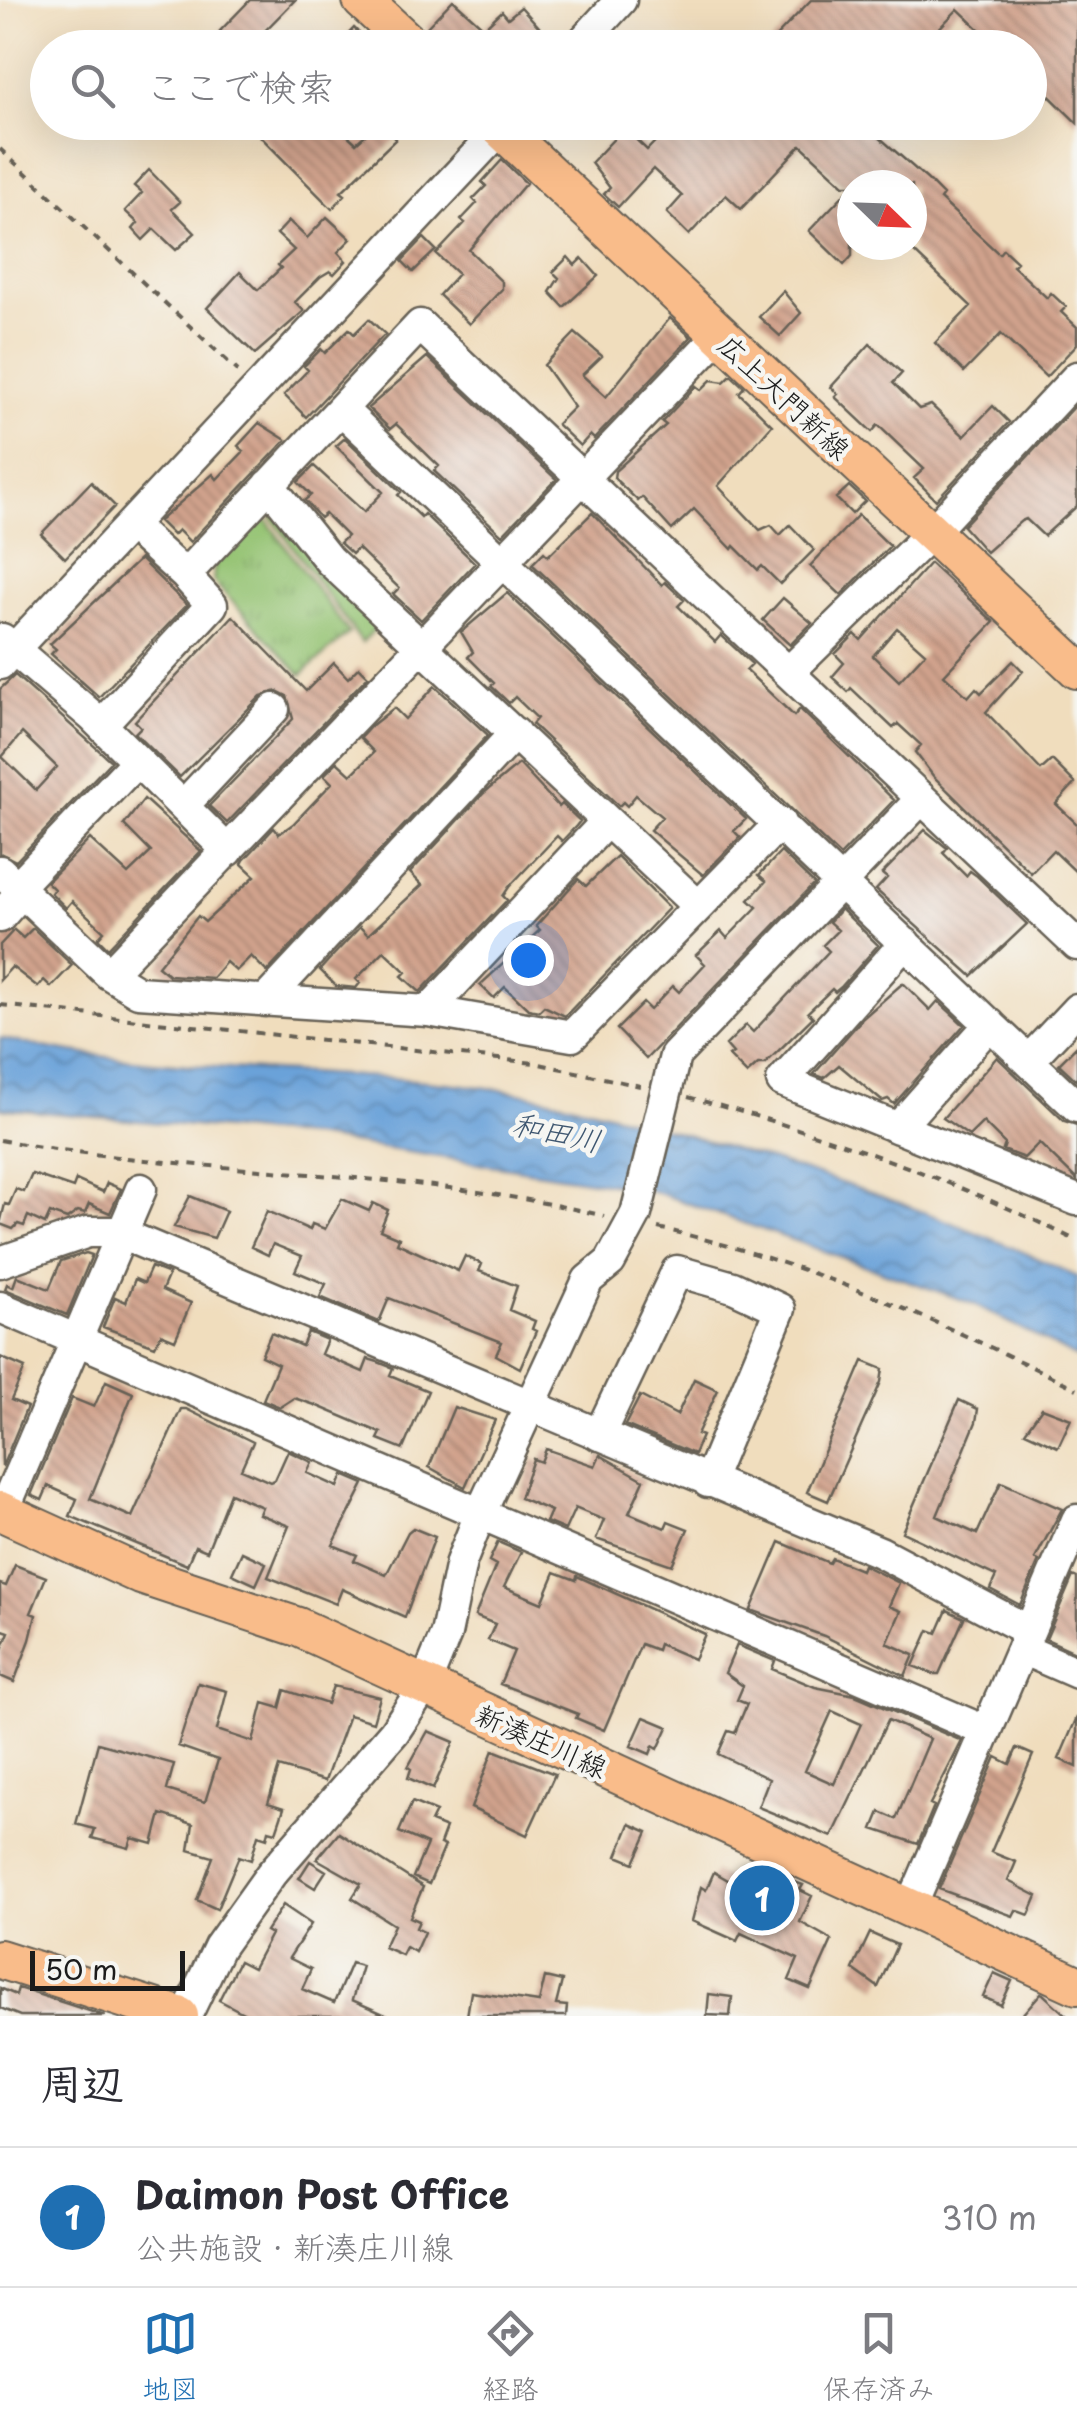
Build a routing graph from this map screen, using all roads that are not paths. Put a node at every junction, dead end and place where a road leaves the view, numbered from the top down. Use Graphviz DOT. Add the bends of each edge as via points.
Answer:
graph roads {
  1 [pos="362,0"];
  2 [pos="620,0"];
  3 [pos="394,30"];
  4 [pos="593,30"];
  5 [pos="487,140"];
  6 [pos="516,140"];
  7 [pos="718,335"];
  8 [pos="1077,377"];
  9 [pos="341,409"];
  10 [pos="583,480"];
  11 [pos="270,485"];
  12 [pos="130,525"];
  13 [pos="932,532"];
  14 [pos="502,563"];
  15 [pos="185,575"];
  16 [pos="424,648"];
  17 [pos="5,650"];
  18 [pos="1077,669"];
  19 [pos="790,671"];
  20 [pos="274,710"];
  21 [pos="101,724"];
  22 [pos="515,733"];
  23 [pos="136,762"];
  24 [pos="921,799"];
  25 [pos="183,806"];
  26 [pos="605,823"];
  27 [pos="780,823"];
  28 [pos="228,851"];
  29 [pos="13,883"];
  30 [pos="844,885"];
  31 [pos="698,906"];
  32 [pos="0,916"];
  33 [pos="905,943"];
  34 [pos="1077,945"];
  35 [pos="109,974"];
  36 [pos="266,1001"];
  37 [pos="1077,1009"];
  38 [pos="428,1011"];
  39 [pos="990,1024"];
  40 [pos="1029,1060"];
  41 [pos="1077,1107"];
  42 [pos="898,1128"];
  43 [pos="140,1189"];
  44 [pos="1077,1200"];
  45 [pos="121,1234"];
  46 [pos="0,1262"];
  47 [pos="0,1308"];
  48 [pos="77,1340"];
  49 [pos="531,1408"];
  50 [pos="599,1435"];
  51 [pos="708,1482"];
  52 [pos="2,1512"];
  53 [pos="480,1514"];
  54 [pos="1077,1520"];
  55 [pos="1065,1582"];
  56 [pos="1025,1640"];
  57 [pos="1077,1673"];
  58 [pos="424,1688"];
  59 [pos="985,1732"];
  60 [pos="911,1907"];
  61 [pos="0,1959"];
  62 [pos="1077,1985"];
  63 [pos="182,2016"];
  1 -- 3 [label="main road"];
  2 -- 4 [label="street"];
  5 -- 12 [label="street"];
  6 -- 7 [label="main road, 広上大門新線"];
  7 -- 10 [label="street"];
  7 -- 13 [label="main road, 広上大門新線"];
  8 -- 13 [label="street"];
  9 -- 10 [label="street" via="420,325"];
  9 -- 11 [label="street"];
  9 -- 14 [label="street"];
  10 -- 14 [label="street"];
  10 -- 19 [label="street"];
  11 -- 15 [label="street"];
  11 -- 16 [label="street" via="328,560"];
  12 -- 15 [label="street"];
  12 -- 17 [label="street"];
  13 -- 18 [label="main road, 広上大門新線"];
  13 -- 19 [label="street"];
  14 -- 16 [label="street"];
  14 -- 27 [label="street"];
  15 -- 21 [label="street" via="212,605"];
  16 -- 22 [label="street"];
  16 -- 28 [label="street"];
  17 -- 21 [label="street"];
  19 -- 24 [label="street"];
  20 -- 25 [label="street"];
  21 -- 23 [label="street"];
  22 -- 26 [label="street"];
  22 -- 36 [label="street"];
  23 -- 25 [label="street"];
  23 -- 29 [label="street"];
  24 -- 30 [label="street"];
  24 -- 34 [label="street"];
  25 -- 28 [label="street"];
  26 -- 31 [label="street"];
  26 -- 38 [label="street"];
  27 -- 30 [label="street"];
  27 -- 31 [label="street"];
  28 -- 35 [label="street"];
  29 -- 32 [label="street"];
  29 -- 35 [label="street"];
  30 -- 33 [label="street"];
  30 -- 49 [label="street" via="675,1056 634,1218 610,1262 588,1280"];
  31 -- 38 [label="street" via="572,1036"];
  33 -- 39 [label="street"];
  33 -- 42 [label="street" via="782,1081"];
  35 -- 36 [label="street" via="138,992"];
  36 -- 38 [label="street"];
  37 -- 40 [label="street"];
  39 -- 40 [label="street"];
  39 -- 42 [label="street"];
  40 -- 41 [label="street"];
  42 -- 44 [label="street"];
  43 -- 45 [label="street"];
  45 -- 46 [label="street" via="88,1232"];
  45 -- 48 [label="street"];
  45 -- 49 [label="street"];
  47 -- 48 [label="street"];
  48 -- 52 [label="street"];
  48 -- 53 [label="street"];
  49 -- 50 [label="street"];
  49 -- 53 [label="street"];
  50 -- 51 [label="street"];
  50 -- 51 [label="street" via="677,1271 733,1287 780,1309"];
  51 -- 56 [label="street" via="880,1552"];
  52 -- 58 [label="main road, 新湊庄川線" via="141,1575 298,1627"];
  53 -- 58 [label="street"];
  53 -- 59 [label="street"];
  54 -- 55 [label="street"];
  55 -- 56 [label="street"];
  56 -- 57 [label="street"];
  56 -- 59 [label="street"];
  58 -- 60 [label="main road, 新湊庄川線"];
  58 -- 63 [label="street" via="271,1874 219,1947"];
  59 -- 60 [label="street"];
  60 -- 62 [label="main road, 新湊庄川線"];
  61 -- 63 [label="main road"];
}
